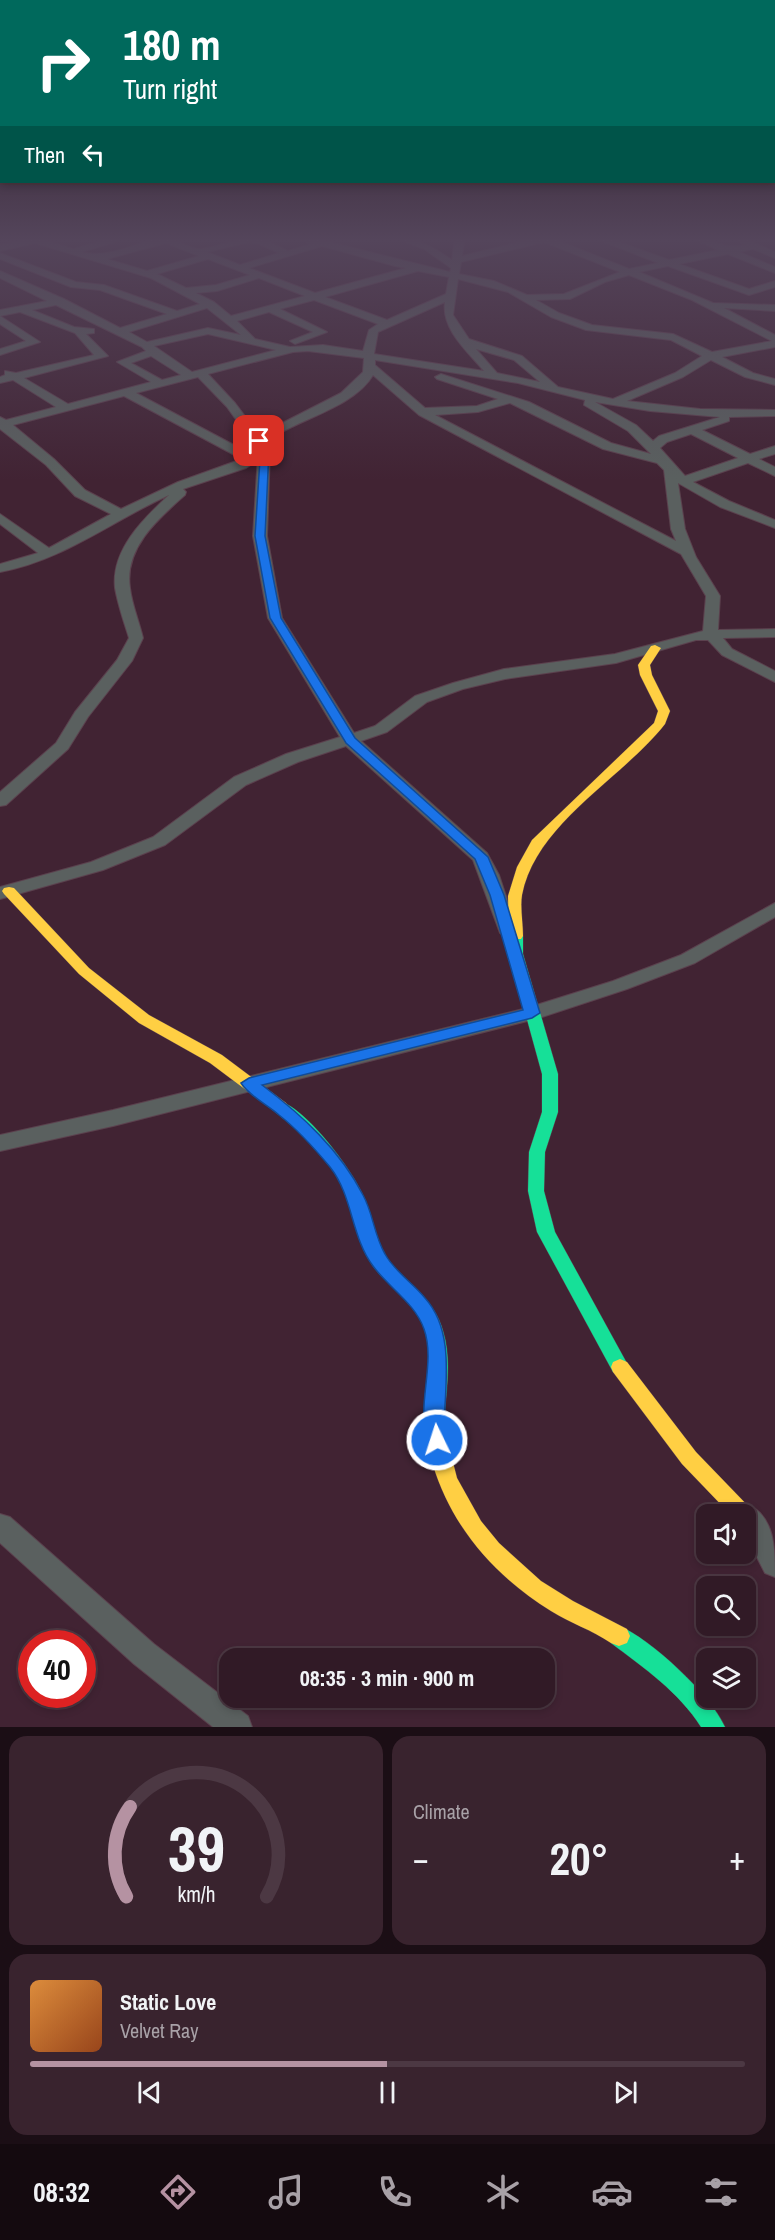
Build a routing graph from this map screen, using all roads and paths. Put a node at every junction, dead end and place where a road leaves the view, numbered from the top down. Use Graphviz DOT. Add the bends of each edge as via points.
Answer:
graph roads {
  1 [pos="45,319"];
  2 [pos="92,319"];
  3 [pos="163,319"];
  4 [pos="179,319"];
  5 [pos="232,319"];
  6 [pos="292,319"];
  7 [pos="373,319"];
  8 [pos="396,319"];
  9 [pos="449,319"];
  10 [pos="566,319"];
  11 [pos="736,319"];
  12 [pos="0,320"];
  13 [pos="385,323"];
  14 [pos="114,330"];
  15 [pos="202,331"];
  16 [pos="80,333"];
  17 [pos="130,338"];
  18 [pos="775,339"];
  19 [pos="251,340"];
  20 [pos="466,342"];
  21 [pos="775,344"];
  22 [pos="103,345"];
  23 [pos="276,346"];
  24 [pos="149,349"];
  25 [pos="289,350"];
  26 [pos="0,352"];
  27 [pos="710,356"];
  28 [pos="368,361"];
  29 [pos="399,363"];
  30 [pos="0,368"];
  31 [pos="195,374"];
  32 [pos="493,375"];
  33 [pos="15,376"];
  34 [pos="0,380"];
  35 [pos="775,382"];
  36 [pos="160,383"];
  37 [pos="554,388"];
  38 [pos="125,392"];
  39 [pos="573,394"];
  40 [pos="510,399"];
  41 [pos="615,402"];
  42 [pos="66,408"];
  43 [pos="423,412"];
  44 [pos="775,413"];
  45 [pos="736,415"];
  46 [pos="1,423"];
  47 [pos="692,430"];
  48 [pos="259,441"];
  49 [pos="653,447"];
  50 [pos="775,450"];
  51 [pos="251,459"];
  52 [pos="749,459"];
  53 [pos="667,465"];
  54 [pos="775,472"];
  55 [pos="684,480"];
  56 [pos="193,481"];
  57 [pos="775,513"];
  58 [pos="121,514"];
  59 [pos="0,518"];
  60 [pos="760,518"];
  61 [pos="775,524"];
  62 [pos="687,552"];
  63 [pos="47,554"];
  64 [pos="0,568"];
  65 [pos="710,633"];
  66 [pos="775,633"];
  67 [pos="655,648"];
  68 [pos="775,676"];
  69 [pos="351,741"];
  70 [pos="0,801"];
  71 [pos="5,892"];
  72 [pos="775,909"];
  73 [pos="516,954"];
  74 [pos="532,1013"];
  75 [pos="249,1083"];
  76 [pos="0,1143"];
  77 [pos="733,1504"];
  78 [pos="0,1526"];
  79 [pos="756,1529"];
  80 [pos="775,1564"];
  81 [pos="237,1727"];
  82 [pos="714,1727"];
  1 -- 16 [label="street"];
  2 -- 14 [label="street"];
  3 -- 14 [label="street"];
  4 -- 15 [label="street"];
  5 -- 19 [label="street"];
  6 -- 23 [label="street" via="322,332"];
  7 -- 13 [label="street"];
  8 -- 13 [label="street"];
  9 -- 20 [label="street"];
  10 -- 27 [label="street" via="601,330 673,337"];
  11 -- 18 [label="street"];
  12 -- 26 [label="street" via="35,342"];
  13 -- 28 [label="street" via="369,339"];
  14 -- 16 [label="street"];
  14 -- 17 [label="street"];
  15 -- 19 [label="street"];
  15 -- 24 [label="street"];
  16 -- 22 [label="street"];
  17 -- 22 [label="street"];
  17 -- 24 [label="street"];
  19 -- 23 [label="street"];
  20 -- 32 [label="street"];
  20 -- 37 [label="street" via="518,358"];
  21 -- 27 [label="street"];
  22 -- 33 [label="street" via="93,349 103,356"];
  23 -- 25 [label="street"];
  24 -- 31 [label="street"];
  24 -- 36 [label="street" via="122,362"];
  25 -- 28 [label="street" via="321,346"];
  25 -- 31 [label="street"];
  27 -- 35 [label="street" via="749,375"];
  27 -- 41 [label="street" via="679,375"];
  28 -- 29 [label="street"];
  28 -- 43 [label="street"];
  28 -- 48 [label="street" via="366,377 350,391"];
  29 -- 32 [label="street"];
  29 -- 40 [label="street"];
  30 -- 33 [label="street"];
  31 -- 36 [label="street"];
  31 -- 48 [label="street" via="231,405"];
  32 -- 37 [label="street"];
  33 -- 34 [label="street"];
  33 -- 42 [label="street"];
  36 -- 38 [label="street"];
  37 -- 39 [label="street"];
  38 -- 42 [label="street"];
  38 -- 51 [label="street"];
  39 -- 41 [label="street"];
  39 -- 49 [label="street" via="632,428"];
  40 -- 43 [label="street" via="478,409"];
  40 -- 53 [label="street" via="550,415 607,446"];
  41 -- 45 [label="street" via="669,411"];
  42 -- 46 [label="street"];
  43 -- 62 [label="street"];
  44 -- 45 [label="street"];
  45 -- 47 [label="street"];
  46 -- 58 [label="street" via="50,462 80,493"];
  47 -- 49 [label="street" via="663,439"];
  47 -- 52 [label="street"];
  48 -- 51 [label="street"];
  48 -- 69 [label="street" via="265,459 260,536 275,618"];
  49 -- 53 [label="street"];
  50 -- 52 [label="street"];
  51 -- 56 [label="street"];
  52 -- 54 [label="street"];
  52 -- 55 [label="street"];
  53 -- 55 [label="street"];
  53 -- 62 [label="street" via="678,529"];
  55 -- 60 [label="street" via="732,509"];
  56 -- 58 [label="street"];
  56 -- 70 [label="street" via="144,525 124,565 122,585 136,638 124,661 62,746"];
  57 -- 60 [label="street"];
  58 -- 63 [label="street"];
  59 -- 63 [label="street"];
  60 -- 61 [label="street"];
  62 -- 65 [label="street" via="713,596"];
  63 -- 64 [label="street"];
  65 -- 66 [label="street"];
  65 -- 67 [label="street"];
  65 -- 68 [label="street" via="727,652"];
  67 -- 69 [label="street" via="616,658 504,674 458,686 421,699 381,729"];
  67 -- 73 [label="street" via="644,665 664,711 659,724 539,840 524,867 515,896"];
  69 -- 71 [label="street" via="292,758 240,781 159,841 97,866"];
  69 -- 73 [label="street" via="481,857"];
  71 -- 75 [label="street" via="92,978 144,1019 216,1059"];
  72 -- 74 [label="street" via="688,959"];
  73 -- 74 [label="street"];
  74 -- 75 [label="street"];
  74 -- 77 [label="street" via="550,1074 550,1112 537,1152 536,1191 546,1232 621,1368 689,1458"];
  75 -- 76 [label="street"];
  75 -- 82 [label="street" via="287,1112 337,1164 356,1197 379,1261 421,1305 434,1330 437,1444 443,1474 467,1522 512,1569 558,1604 613,1631 657,1665 703,1708"];
  78 -- 81 [label="street" via="144,1654"];
  79 -- 80 [label="street"];
}
